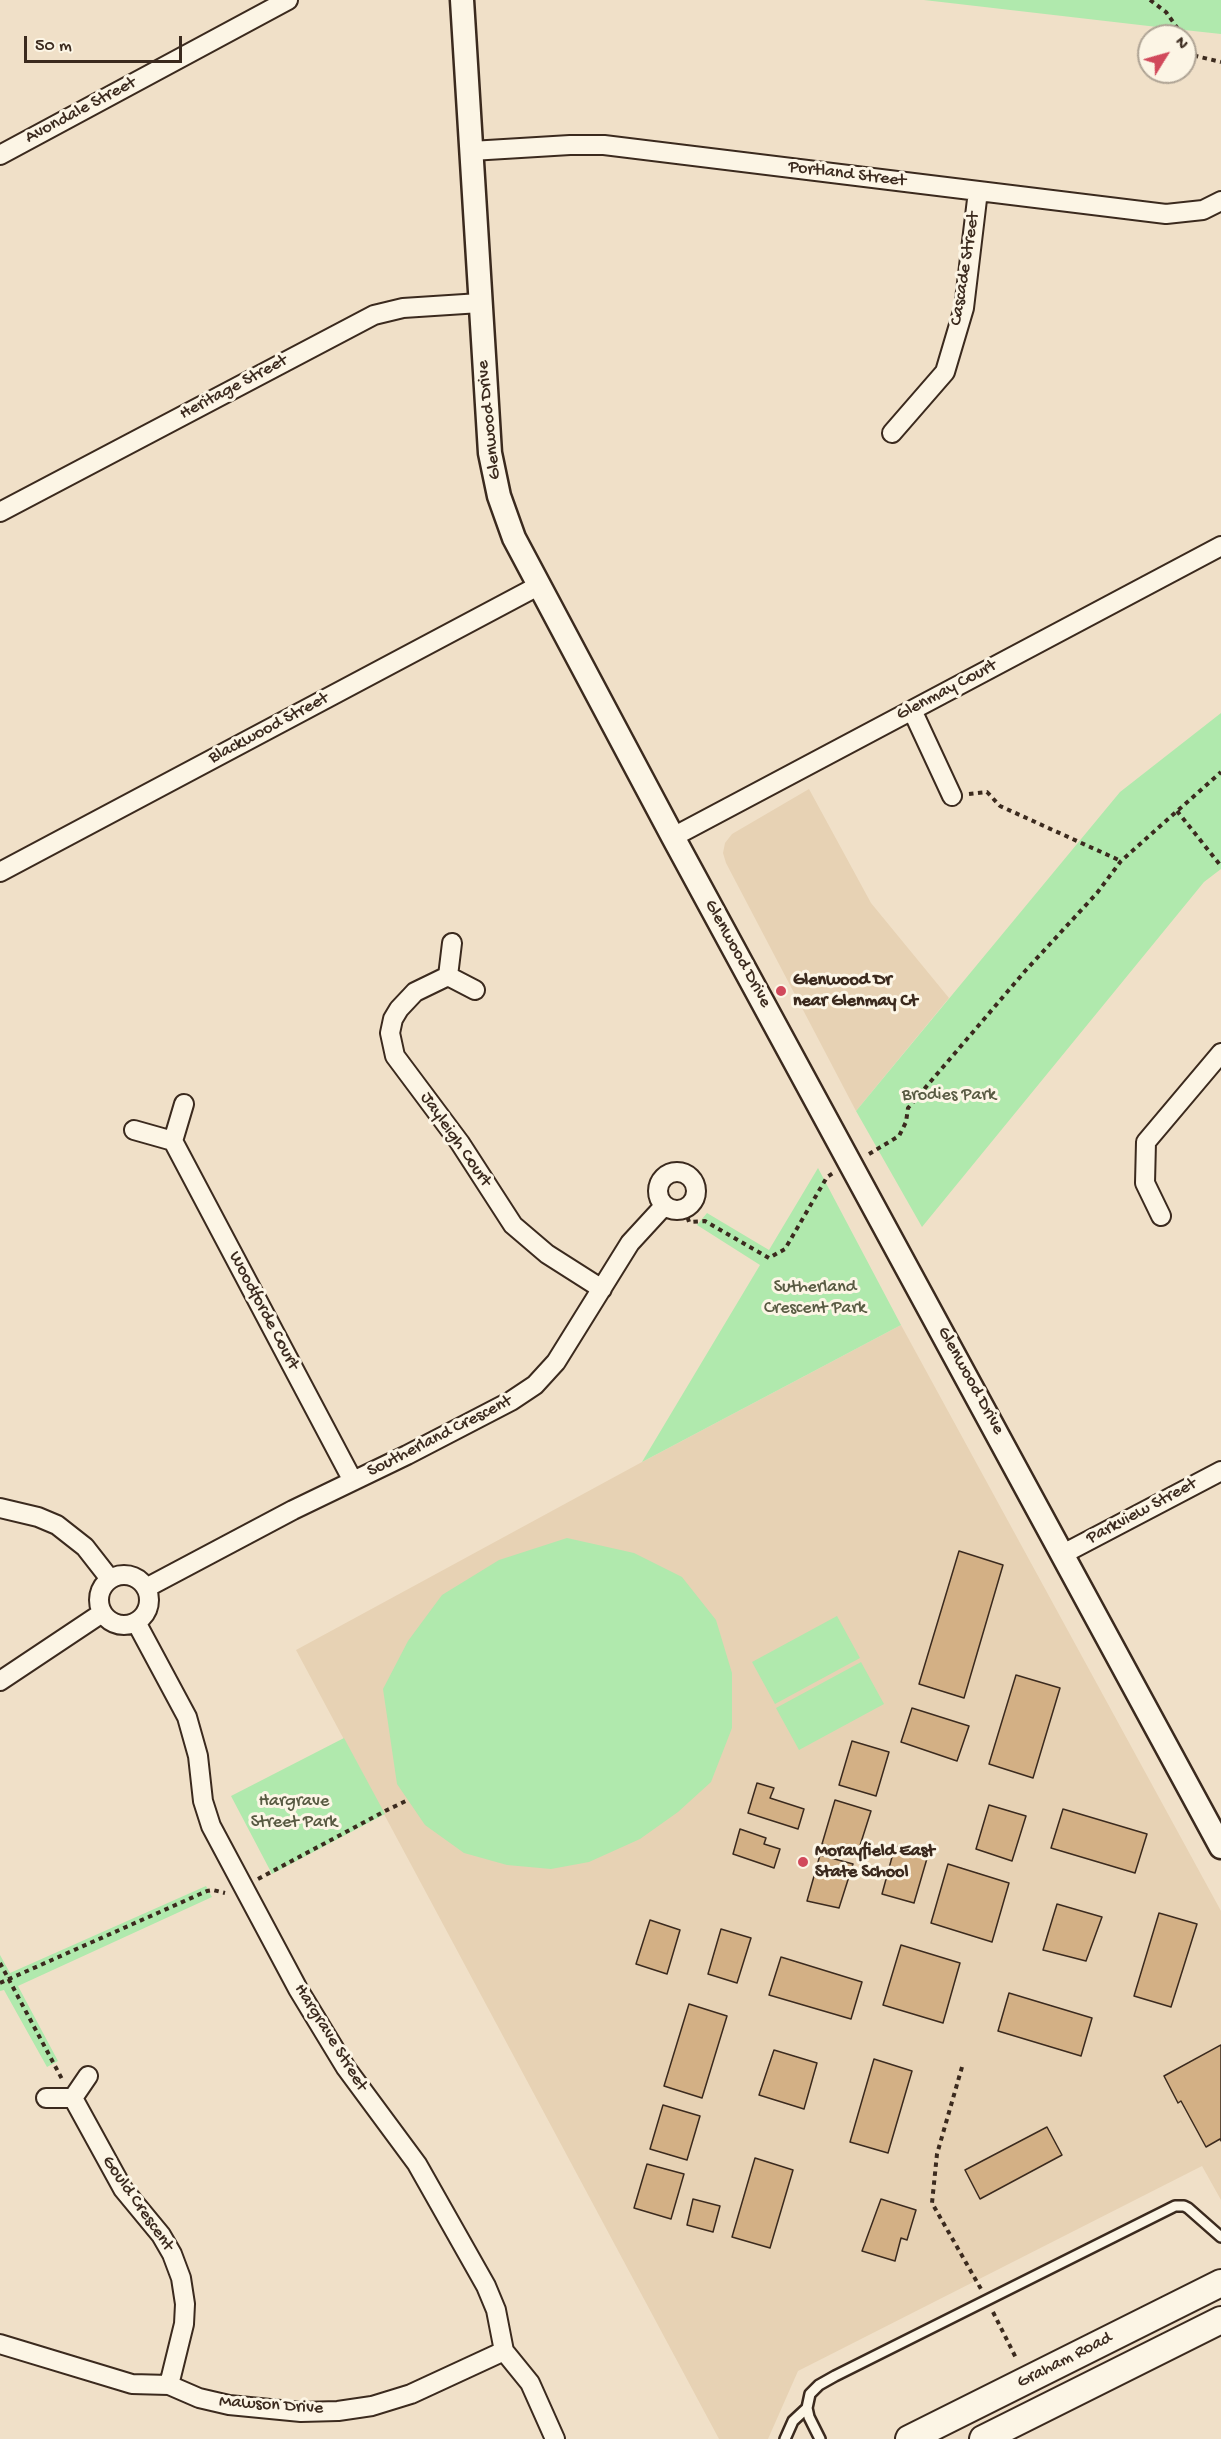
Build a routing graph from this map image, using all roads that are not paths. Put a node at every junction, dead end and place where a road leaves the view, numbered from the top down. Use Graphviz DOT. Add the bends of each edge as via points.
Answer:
graph roads {
  1 [pos="288,0"];
  2 [pos="462,0"];
  3 [pos="471,151"];
  4 [pos="0,155"];
  5 [pos="978,191"];
  6 [pos="1221,201"];
  7 [pos="480,303"];
  8 [pos="892,433"];
  9 [pos="0,512"];
  10 [pos="1221,546"];
  11 [pos="538,586"];
  12 [pos="912,710"];
  13 [pos="952,796"];
  14 [pos="673,837"];
  15 [pos="0,872"];
  16 [pos="452,943"];
  17 [pos="448,976"];
  18 [pos="475,990"];
  19 [pos="1221,1053"];
  20 [pos="184,1104"];
  21 [pos="134,1130"];
  22 [pos="173,1141"];
  23 [pos="664,1206"];
  24 [pos="1161,1216"];
  25 [pos="602,1289"];
  26 [pos="1221,1471"];
  27 [pos="352,1481"];
  28 [pos="0,1508"];
  29 [pos="1063,1554"];
  30 [pos="111,1579"];
  31 [pos="146,1588"];
  32 [pos="102,1613"];
  33 [pos="136,1622"];
  34 [pos="0,1681"];
  35 [pos="1221,1847"];
  36 [pos="88,2076"];
  37 [pos="46,2098"];
  38 [pos="73,2098"];
  39 [pos="1221,2237"];
  40 [pos="1221,2283"];
  41 [pos="1221,2320"];
  42 [pos="0,2344"];
  43 [pos="504,2351"];
  44 [pos="169,2385"];
  45 [pos="807,2408"];
  46 [pos="555,2439"];
  47 [pos="785,2439"];
  48 [pos="820,2439"];
  49 [pos="909,2439"];
  50 [pos="984,2439"];
  1 -- 4 [label="street, Avondale Street"];
  2 -- 3 [label="street, Glenwood Drive"];
  3 -- 5 [label="street, Portland Street" via="604,146"];
  3 -- 7 [label="street, Glenwood Drive"];
  5 -- 6 [label="street, Portland Street" via="1166,214 1203,210"];
  5 -- 8 [label="street, Cascade Street" via="964,308 945,372"];
  7 -- 9 [label="street, Heritage Street" via="403,308 374,315"];
  7 -- 11 [label="street, Glenwood Drive" via="494,475 510,529"];
  10 -- 12 [label="street, Glenmay Court"];
  11 -- 14 [label="street, Glenwood Drive"];
  11 -- 15 [label="street, Blackwood Street"];
  12 -- 13 [label="street"];
  12 -- 14 [label="street, Glenmay Court"];
  14 -- 29 [label="street, Glenwood Drive"];
  16 -- 17 [label="street"];
  17 -- 18 [label="street"];
  17 -- 25 [label="street, Jayleigh Court" via="415,992 399,1009 390,1033 395,1056 460,1143 513,1225 547,1254"];
  19 -- 24 [label="street" via="1146,1142 1145,1183"];
  20 -- 22 [label="street"];
  21 -- 22 [label="street"];
  22 -- 27 [label="street, Woodforde Court"];
  23 -- 23 [label="street" via="685,1209 695,1200 696,1187 690,1176 677,1172 665,1176 658,1187"];
  23 -- 25 [label="street, Southerland Crescent" via="630,1243"];
  25 -- 27 [label="street, Southerland Crescent" via="556,1362 535,1385 511,1401"];
  26 -- 29 [label="street, Parkview Street"];
  27 -- 31 [label="street, Southerland Crescent"];
  28 -- 30 [label="street" via="57,1525 85,1547"];
  29 -- 35 [label="street, Glenwood Drive"];
  30 -- 31 [label="street" via="134,1577"];
  30 -- 32 [label="street" via="99,1598"];
  31 -- 33 [label="street" via="147,1611"];
  32 -- 33 [label="street" via="121,1625"];
  32 -- 34 [label="street"];
  33 -- 43 [label="street, Hargrave Street" via="188,1717 211,1826 298,1989 346,2068 417,2164 486,2286 496,2310"];
  36 -- 38 [label="street"];
  37 -- 38 [label="street"];
  38 -- 44 [label="street, Gould Crescent" via="123,2190 161,2235 181,2278 184,2324"];
  39 -- 45 [label="lane" via="1188,2208 1175,2206 819,2385 810,2394"];
  40 -- 49 [label="main road, Graham Road"];
  41 -- 50 [label="main road, Graham Road"];
  42 -- 44 [label="street, Mawson Drive" via="132,2384"];
  43 -- 44 [label="street, Mawson Drive" via="411,2394 338,2411 301,2412 229,2405"];
  43 -- 46 [label="street, Hargrave Street" via="530,2383"];
  45 -- 47 [label="lane" via="793,2421"];
  45 -- 48 [label="lane"];
}
